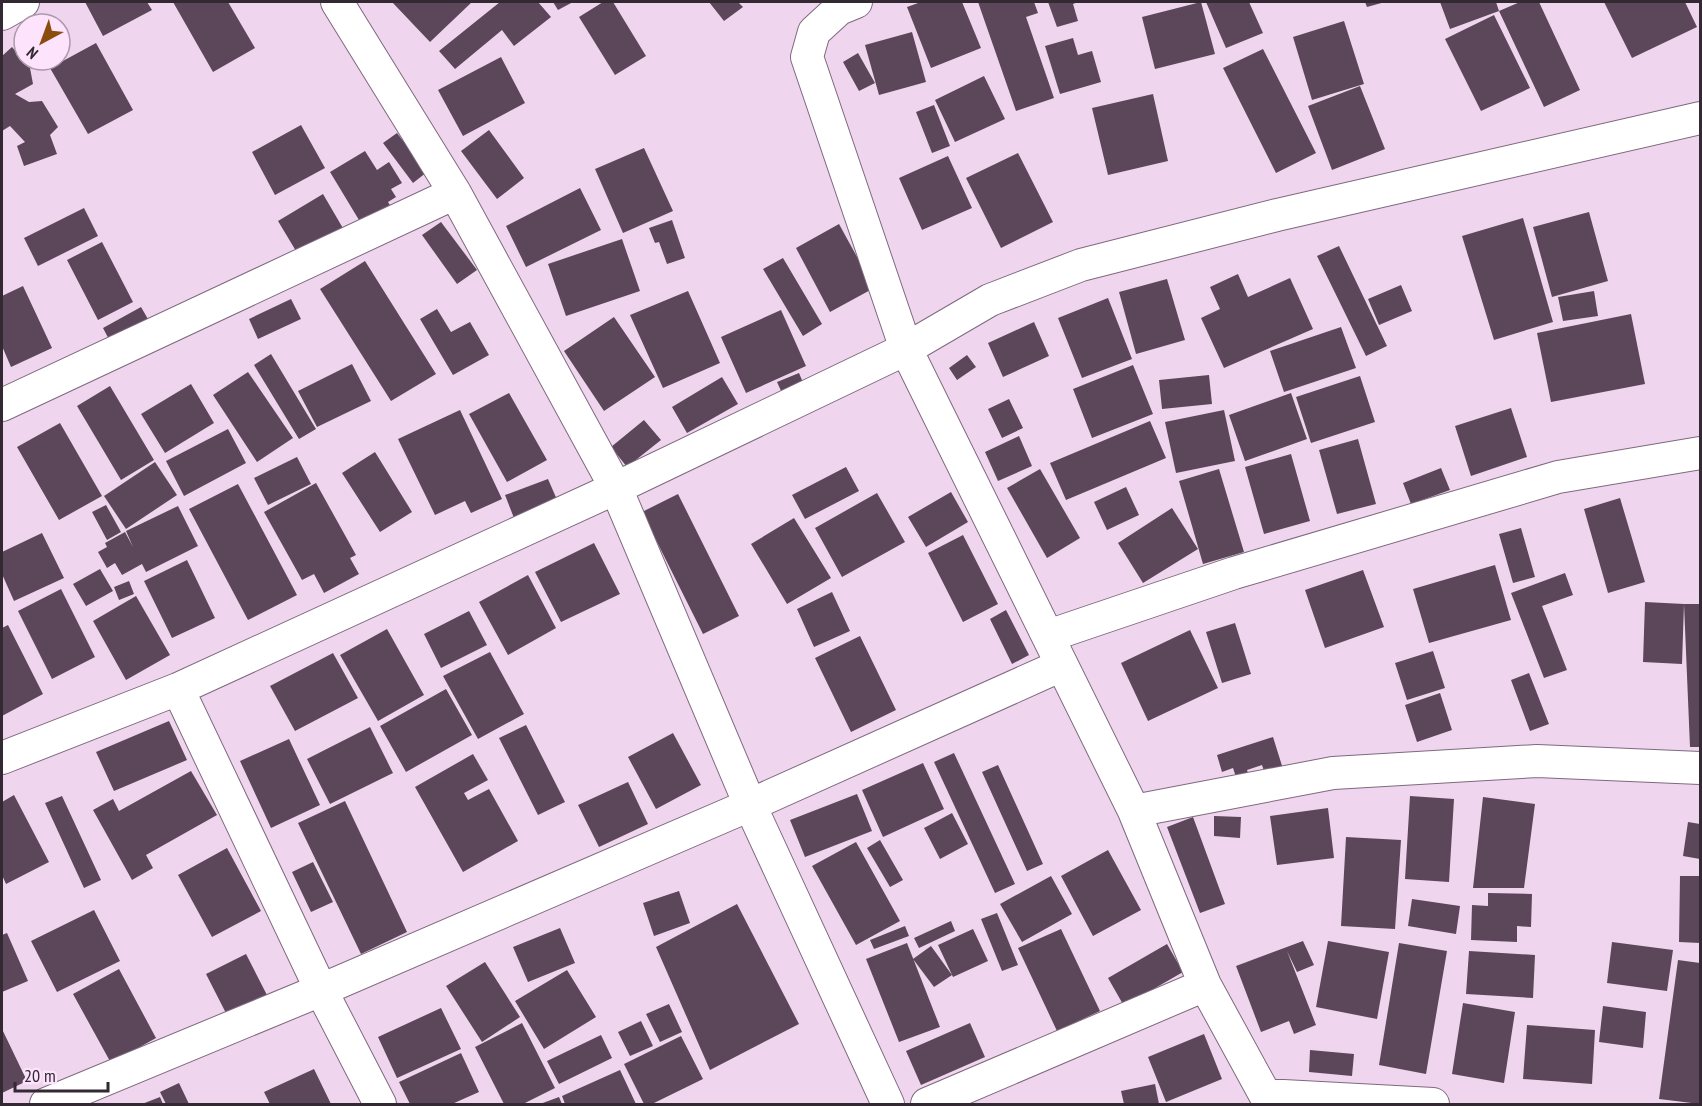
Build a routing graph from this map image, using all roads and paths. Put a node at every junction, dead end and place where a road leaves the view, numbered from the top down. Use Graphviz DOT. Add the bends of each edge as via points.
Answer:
graph roads {
  1 [pos="23,2"];
  2 [pos="338,2"];
  3 [pos="856,2"];
  4 [pos="2,14"];
  5 [pos="1701,117"];
  6 [pos="455,194"];
  7 [pos="906,349"];
  8 [pos="2,405"];
  9 [pos="1701,453"];
  10 [pos="616,488"];
  11 [pos="1048,636"];
  12 [pos="1062,664"];
  13 [pos="178,689"];
  14 [pos="2,758"];
  15 [pos="1701,768"];
  16 [pos="750,805"];
  17 [pos="1134,811"];
  18 [pos="1205,985"];
  19 [pos="321,990"];
  20 [pos="1268,1100"];
  21 [pos="46,1104"];
  22 [pos="380,1104"];
  23 [pos="888,1104"];
  24 [pos="927,1104"];
  25 [pos="1433,1104"];
  1 -- 4 [label="street"];
  2 -- 6 [label="street"];
  3 -- 7 [label="street" via="839,9 814,32 807,57"];
  5 -- 7 [label="street" via="1277,215 1082,265 990,300"];
  6 -- 8 [label="street"];
  6 -- 10 [label="street"];
  7 -- 10 [label="street"];
  7 -- 11 [label="street"];
  9 -- 11 [label="street" via="1558,477 1234,573"];
  10 -- 13 [label="street"];
  10 -- 16 [label="street"];
  11 -- 12 [label="street"];
  12 -- 16 [label="street"];
  12 -- 17 [label="street"];
  13 -- 14 [label="street"];
  13 -- 19 [label="street"];
  15 -- 17 [label="street" via="1537,761 1333,773"];
  16 -- 19 [label="street"];
  16 -- 23 [label="street"];
  17 -- 18 [label="street"];
  18 -- 20 [label="street"];
  18 -- 24 [label="street"];
  19 -- 21 [label="street"];
  19 -- 22 [label="street"];
  20 -- 25 [label="street"];
}
